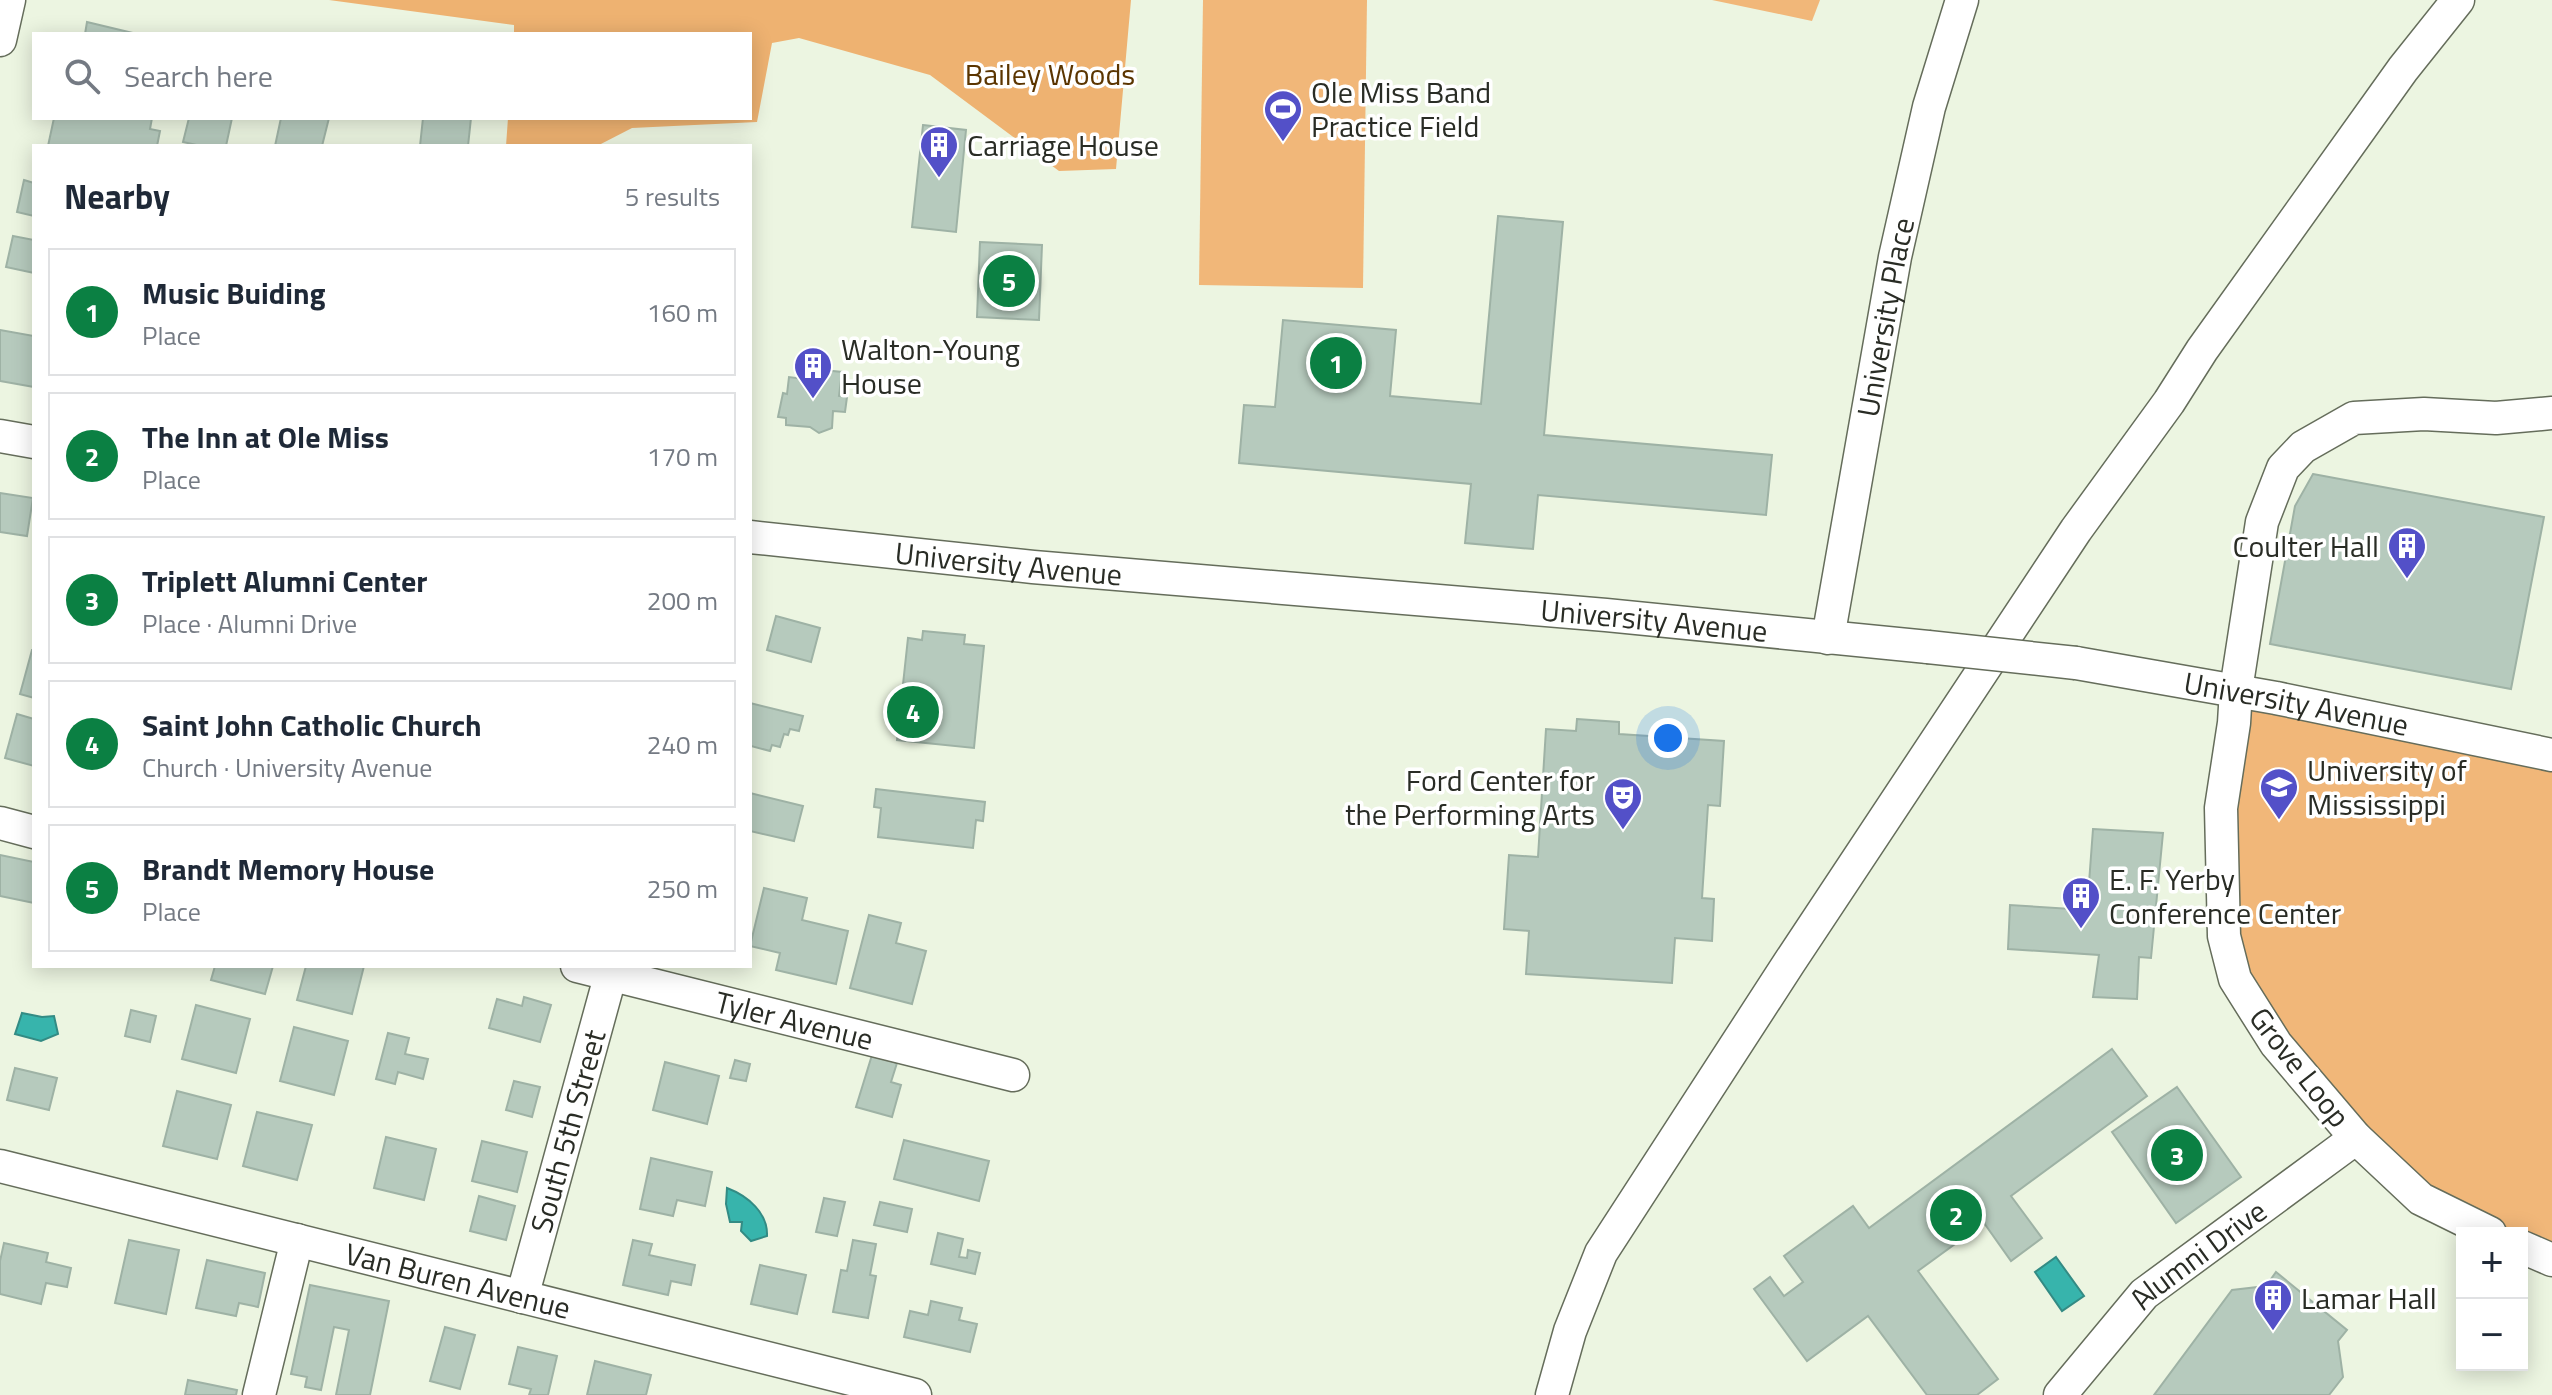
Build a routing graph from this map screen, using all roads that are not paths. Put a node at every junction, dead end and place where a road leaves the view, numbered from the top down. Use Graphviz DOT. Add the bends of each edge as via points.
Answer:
graph roads {
  1 [pos="9,0"];
  2 [pos="1962,0"];
  3 [pos="2458,0"];
  4 [pos="0,40"];
  5 [pos="2552,413"];
  6 [pos="0,436"];
  7 [pos="32,442"];
  8 [pos="752,537"];
  9 [pos="1828,638"];
  10 [pos="2236,690"];
  11 [pos="2552,755"];
  12 [pos="0,823"];
  13 [pos="32,831"];
  14 [pos="612,970"];
  15 [pos="1013,1075"];
  16 [pos="2356,1138"];
  17 [pos="0,1166"];
  18 [pos="2478,1227"];
  19 [pos="297,1240"];
  20 [pos="2528,1250"];
  21 [pos="2552,1260"];
  22 [pos="522,1297"];
  23 [pos="259,1395"];
  24 [pos="915,1395"];
  25 [pos="1552,1395"];
  26 [pos="2060,1395"];
  1 -- 4 [label="street"];
  2 -- 9 [label="street, University Place" via="1929,107 1895,257"];
  3 -- 25 [label="street" via="2394,81 2076,530 1789,963 1601,1253"];
  5 -- 10 [label="street, Grove Loop" via="2354,418 2303,447 2283,468 2262,522"];
  6 -- 7 [label="street"];
  8 -- 9 [label="street, University Avenue"];
  9 -- 10 [label="street, University Avenue, bridge" via="2076,663"];
  10 -- 11 [label="street, University Avenue"];
  10 -- 16 [label="street, Grove Loop" via="2221,808 2224,936 2235,979 2276,1044"];
  12 -- 13 [label="street"];
  14 -- 15 [label="street, Tyler Avenue"];
  14 -- 22 [label="street, South 5th Street"];
  16 -- 18 [label="street, Grove Loop" via="2421,1199"];
  16 -- 26 [label="street, Alumni Drive" via="2144,1294"];
  17 -- 19 [label="street, Van Buren Avenue"];
  19 -- 22 [label="street, Van Buren Avenue"];
  19 -- 23 [label="street"];
  20 -- 21 [label="street"];
  22 -- 24 [label="street, Van Buren Avenue"];
}
